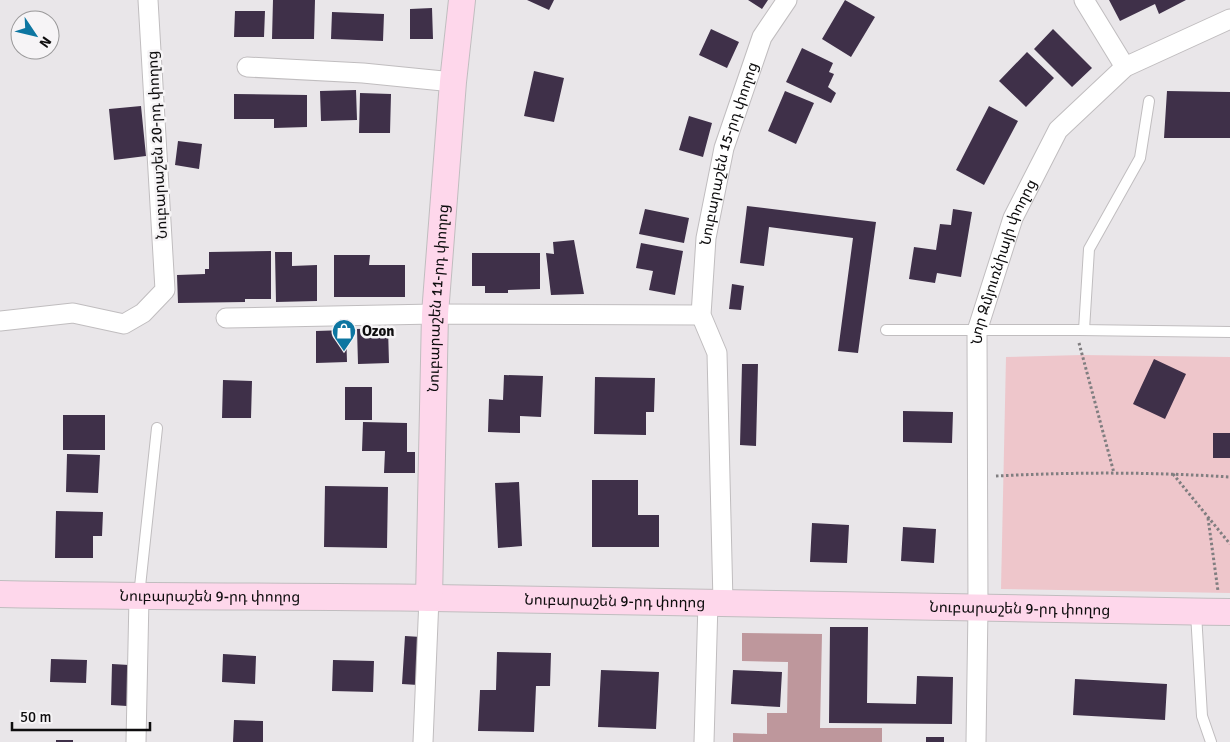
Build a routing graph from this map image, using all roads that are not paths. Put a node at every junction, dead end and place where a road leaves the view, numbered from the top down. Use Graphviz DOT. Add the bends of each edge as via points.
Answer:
graph roads {
  1 [pos="148,0"];
  2 [pos="462,0"];
  3 [pos="787,0"];
  4 [pos="1084,0"];
  5 [pos="1230,19"];
  6 [pos="247,67"];
  7 [pos="1125,67"];
  8 [pos="453,82"];
  9 [pos="1150,101"];
  10 [pos="435,314"];
  11 [pos="701,315"];
  12 [pos="226,318"];
  13 [pos="0,321"];
  14 [pos="886,330"];
  15 [pos="1082,330"];
  16 [pos="977,331"];
  17 [pos="1230,332"];
  18 [pos="157,428"];
  19 [pos="0,594"];
  20 [pos="139,597"];
  21 [pos="429,598"];
  22 [pos="716,602"];
  23 [pos="1224,606"];
  24 [pos="978,608"];
  25 [pos="1196,612"];
  26 [pos="136,742"];
  27 [pos="423,742"];
  28 [pos="704,742"];
  29 [pos="976,742"];
  30 [pos="1211,742"];
  1 -- 13 [label="street, Նուբարաշեն 20-րդ փողոց" via="165,290 143,313 124,324 73,314"];
  2 -- 8 [label="main road, Նուբարաշեն 11-րդ փողոց"];
  3 -- 11 [label="street, Նուբարաշեն 15-րդ փողոց" via="762,36 724,148 706,238"];
  4 -- 7 [label="street"];
  5 -- 7 [label="street, Նոր Զմյուռնիայի փողոց"];
  6 -- 8 [label="street"];
  7 -- 16 [label="street, Նոր Զմյուռնիայի փողոց" via="1058,130 1013,218"];
  8 -- 10 [label="main road, Նուբարաշեն 11-րդ փողոց"];
  9 -- 15 [label="lane" via="1140,158 1089,249"];
  10 -- 11 [label="street"];
  10 -- 12 [label="street"];
  10 -- 21 [label="main road, Նուբարաշեն 11-րդ փողոց"];
  11 -- 22 [label="street" via="717,353"];
  14 -- 16 [label="lane"];
  15 -- 16 [label="lane"];
  15 -- 17 [label="lane"];
  16 -- 24 [label="street, Նոր Զմյուռնիայի փողոց"];
  18 -- 20 [label="lane"];
  19 -- 20 [label="main road, Նուբարաշեն 9-րդ փողոց"];
  20 -- 21 [label="main road, Նուբարաշեն 9-րդ փողոց"];
  20 -- 26 [label="street"];
  21 -- 22 [label="main road, Նուբարաշեն 9-րդ փողոց"];
  21 -- 27 [label="street"];
  22 -- 24 [label="main road, Նուբարաշեն 9-րդ փողոց"];
  22 -- 28 [label="street"];
  23 -- 25 [label="main road, Նուբարաշեն 9-րդ փողոց"];
  24 -- 25 [label="main road, Նուբարաշեն 9-րդ փողոց"];
  24 -- 29 [label="street, Նոր Զմյուռնիայի փողոց"];
  25 -- 30 [label="lane" via="1202,716"];
}
